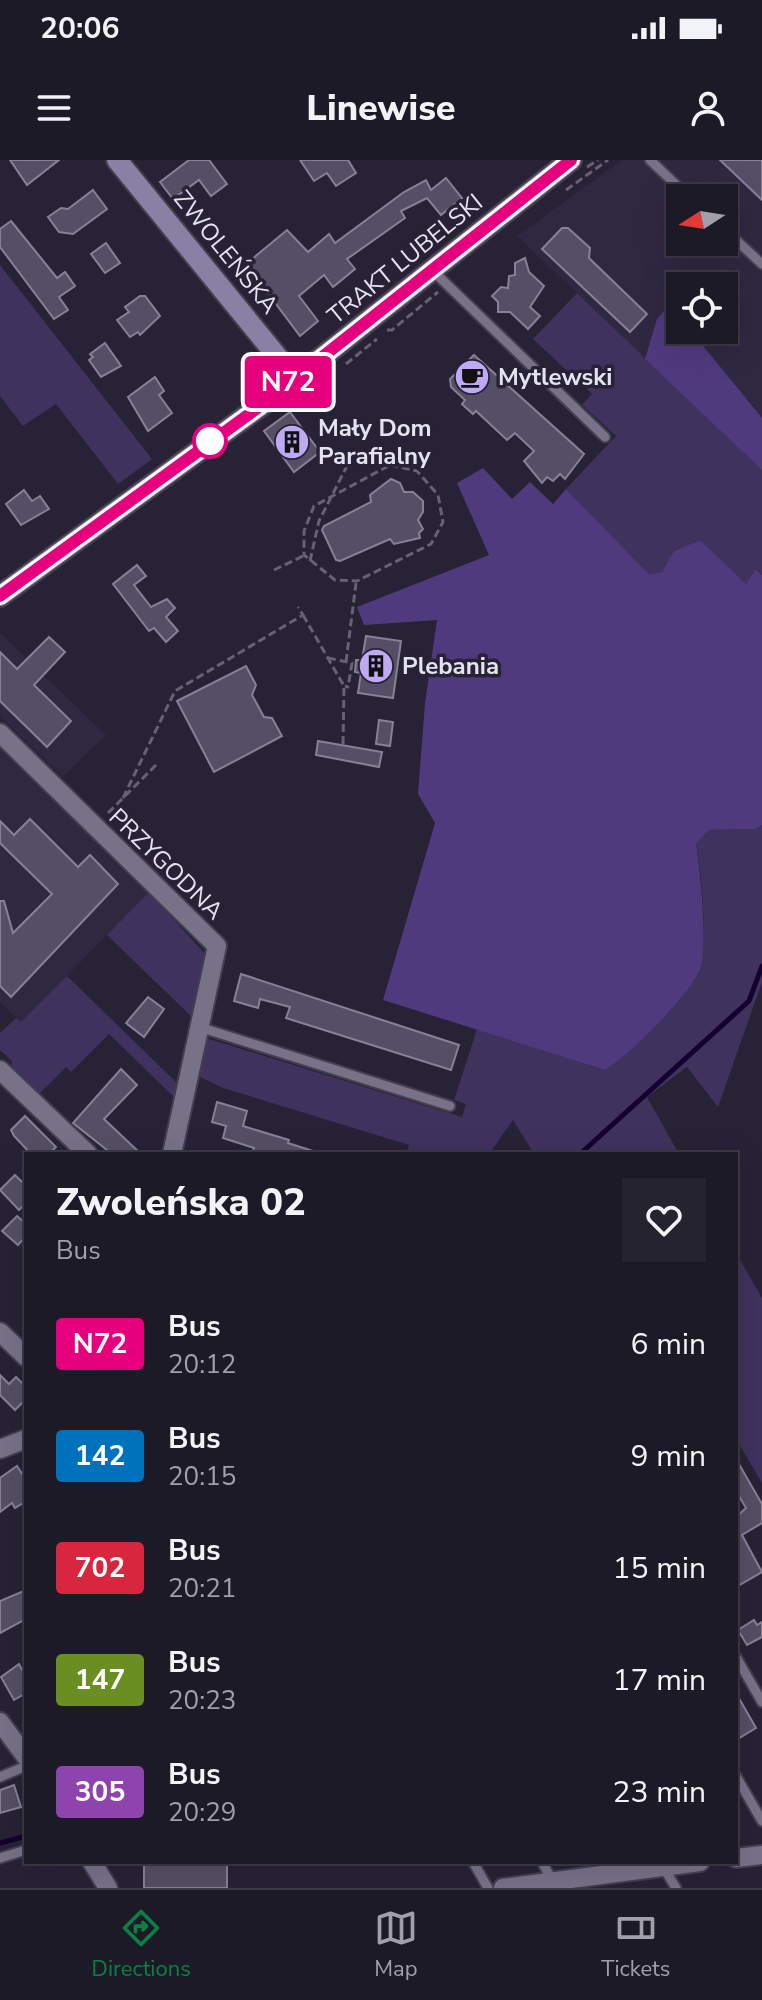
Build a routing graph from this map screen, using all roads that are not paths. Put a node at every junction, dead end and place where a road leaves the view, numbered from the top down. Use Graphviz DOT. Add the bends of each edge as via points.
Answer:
graph roads {
  1 [pos="117,160"];
  2 [pos="571,160"];
  3 [pos="650,160"];
  4 [pos="675,184"];
  5 [pos="738,242"];
  6 [pos="762,264"];
  7 [pos="432,270"];
  8 [pos="294,377"];
  9 [pos="605,437"];
  10 [pos="0,596"];
  11 [pos="0,733"];
  12 [pos="199,1027"];
  13 [pos="0,1070"];
  14 [pos="450,1106"];
  15 [pos="86,1152"];
  16 [pos="172,1152"];
  17 [pos="0,1332"];
  18 [pos="24,1355"];
  19 [pos="24,1441"];
  20 [pos="0,1449"];
  21 [pos="738,1660"];
  22 [pos="762,1702"];
  23 [pos="0,1722"];
  24 [pos="24,1754"];
  25 [pos="24,1767"];
  26 [pos="0,1777"];
  27 [pos="738,1779"];
  28 [pos="762,1821"];
  29 [pos="24,1851"];
  30 [pos="762,1855"];
  31 [pos="0,1858"];
  32 [pos="738,1858"];
  33 [pos="93,1864"];
  34 [pos="474,1864"];
  35 [pos="543,1864"];
  36 [pos="662,1864"];
  37 [pos="554,1884"];
  38 [pos="108,1888"];
  39 [pos="488,1888"];
  40 [pos="503,1888"];
  41 [pos="676,1888"];
  1 -- 8 [label="street, ZWOLEŃSKA"];
  2 -- 7 [label="street, TRAKT LUBELSKI"];
  3 -- 4 [label="lane"];
  5 -- 6 [label="lane"];
  7 -- 8 [label="street, TRAKT LUBELSKI"];
  7 -- 9 [label="lane"];
  8 -- 10 [label="street, TRAKT LUBELSKI"];
  11 -- 12 [label="street, PRZYGODNA" via="217,946"];
  12 -- 14 [label="lane"];
  12 -- 16 [label="street, PRZYGODNA"];
  13 -- 15 [label="street"];
  17 -- 18 [label="street"];
  19 -- 20 [label="street"];
  21 -- 22 [label="lane"];
  23 -- 24 [label="street"];
  25 -- 26 [label="lane"];
  27 -- 28 [label="lane"];
  29 -- 31 [label="lane"];
  30 -- 32 [label="street"];
  33 -- 38 [label="street"];
  34 -- 39 [label="lane"];
  35 -- 37 [label="lane"];
  36 -- 37 [label="street"];
  36 -- 41 [label="lane"];
  37 -- 40 [label="street"];
}
